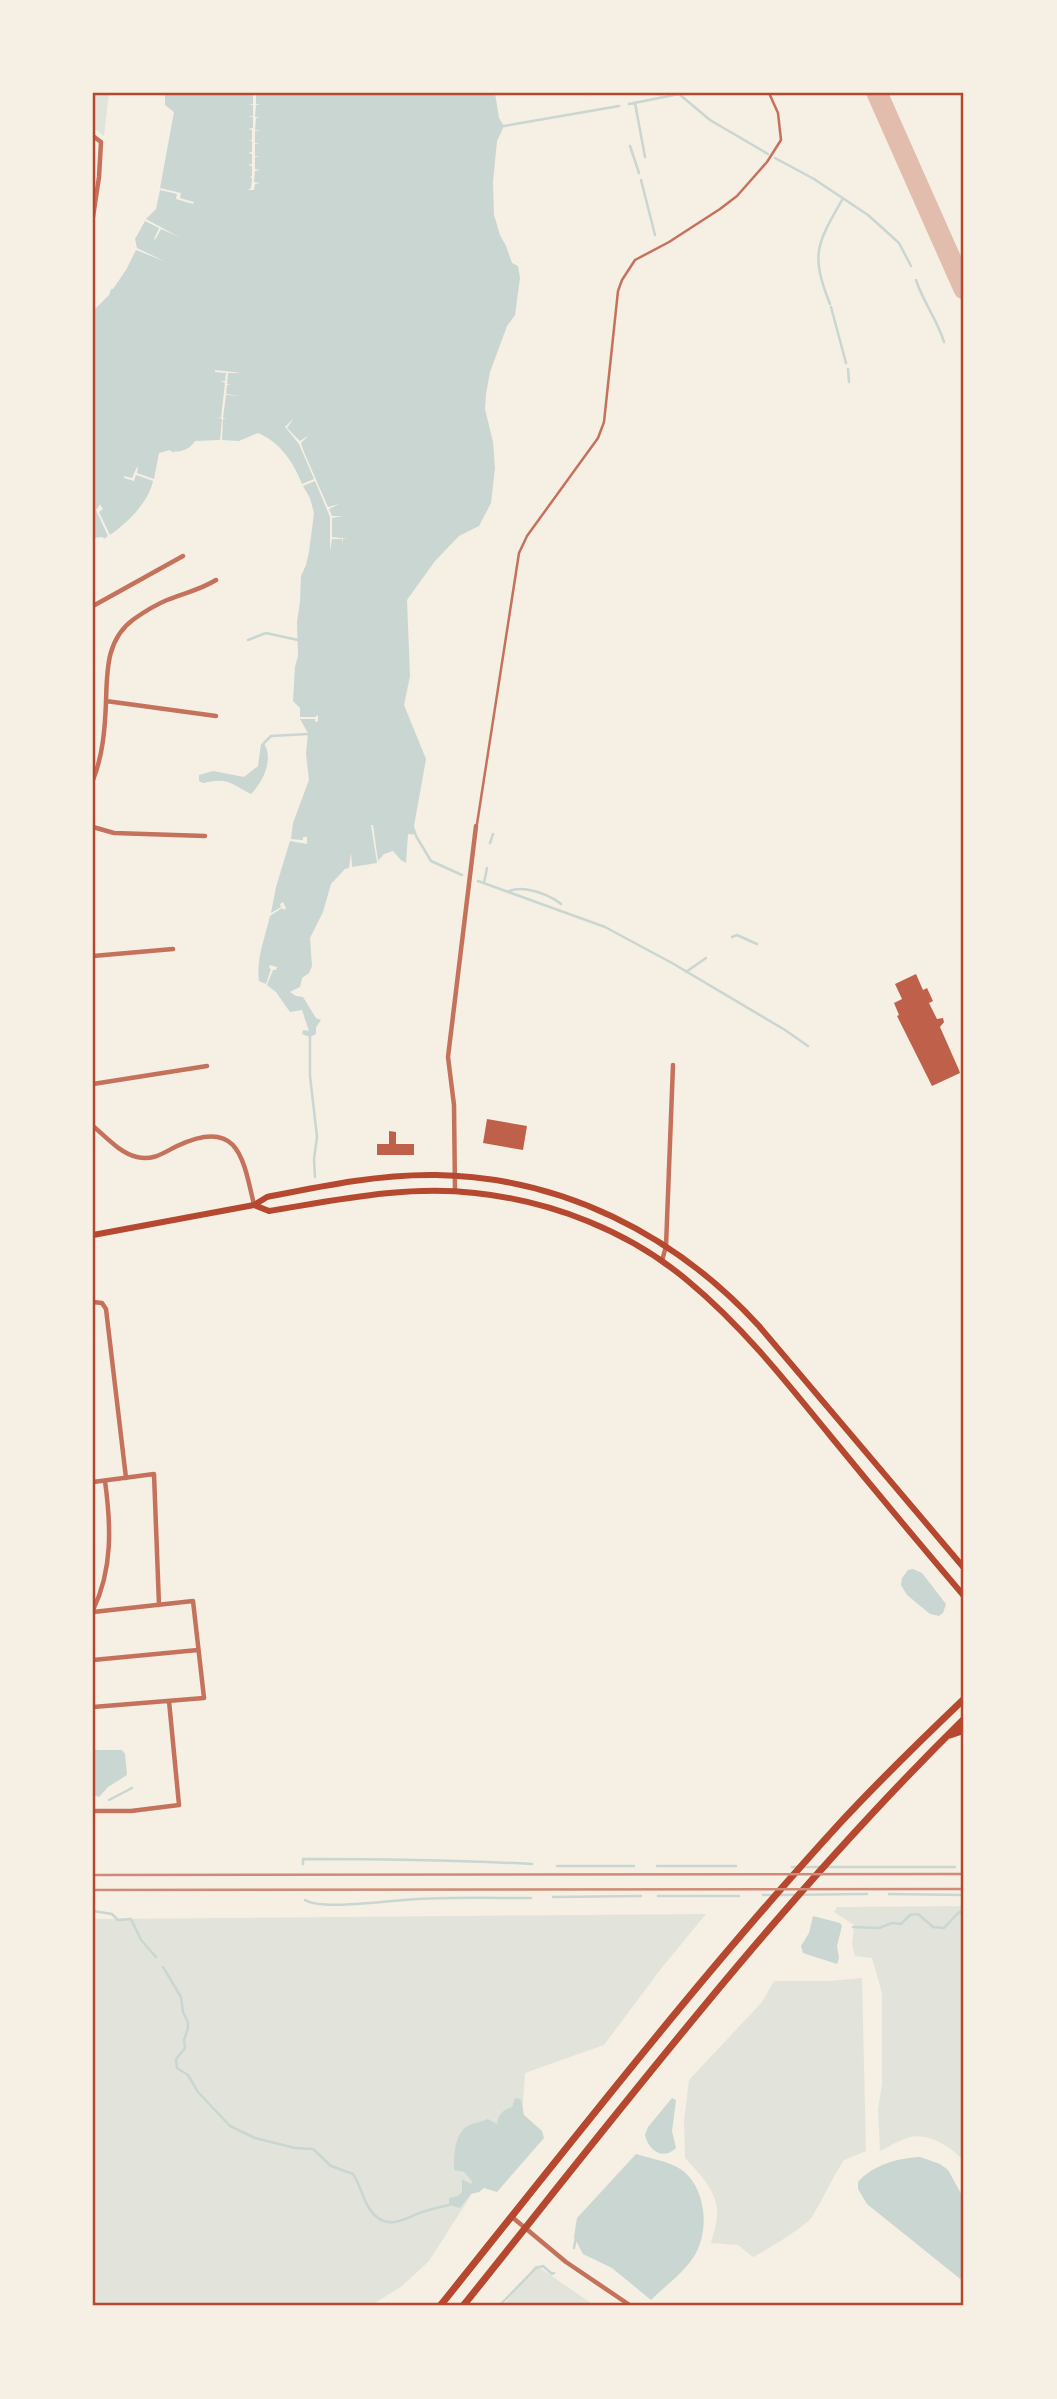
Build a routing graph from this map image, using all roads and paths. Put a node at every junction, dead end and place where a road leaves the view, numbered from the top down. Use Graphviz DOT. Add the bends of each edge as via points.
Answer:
graph roads {
  1 [pos="769,93"];
  2 [pos="93,136"];
  3 [pos="93,217"];
  4 [pos="183,556"];
  5 [pos="216,580"];
  6 [pos="93,606"];
  7 [pos="106,701"];
  8 [pos="216,716"];
  9 [pos="93,780"];
  10 [pos="476,826"];
  11 [pos="93,827"];
  12 [pos="205,836"];
  13 [pos="173,949"];
  14 [pos="93,956"];
  15 [pos="673,1065"];
  16 [pos="207,1066"];
  17 [pos="93,1084"];
  18 [pos="93,1126"];
  19 [pos="455,1176"];
  20 [pos="455,1192"];
  21 [pos="254,1205"];
  22 [pos="93,1235"];
  23 [pos="666,1245"];
  24 [pos="662,1262"];
  25 [pos="93,1302"];
  26 [pos="126,1478"];
  27 [pos="105,1480"];
  28 [pos="93,1482"];
  29 [pos="964,1568"];
  30 [pos="964,1596"];
  31 [pos="159,1605"];
  32 [pos="93,1611"];
  33 [pos="198,1650"];
  34 [pos="93,1660"];
  35 [pos="964,1690"];
  36 [pos="169,1701"];
  37 [pos="961,1702"];
  38 [pos="93,1707"];
  39 [pos="964,1719"];
  40 [pos="964,1727"];
  41 [pos="946,1736"];
  42 [pos="93,1811"];
  43 [pos="512,2217"];
  44 [pos="525,2228"];
  45 [pos="440,2306"];
  46 [pos="463,2306"];
  47 [pos="631,2306"];
  1 -- 10 [label="lane" via="778,113 781,141 767,162 737,196 635,260 622,280 604,422 598,438 527,536 519,554"];
  2 -- 3 [label="street" via="101,142"];
  4 -- 6 [label="street"];
  5 -- 7 [label="street" via="131,621 109,656"];
  7 -- 8 [label="street"];
  7 -- 9 [label="street"];
  10 -- 19 [label="street" via="448,1057"];
  11 -- 12 [label="street" via="114,833"];
  13 -- 14 [label="street"];
  15 -- 23 [label="street"];
  16 -- 17 [label="street"];
  18 -- 21 [label="street" via="137,1158 159,1156 201,1136 224,1139 241,1153"];
  19 -- 20 [label="street"];
  19 -- 21 [label="main road" via="356,1181 267,1197"];
  19 -- 23 [label="main road" via="518,1184 574,1199"];
  20 -- 21 [label="main road" via="370,1195 269,1211"];
  20 -- 24 [label="main road" via="550,1208 601,1228"];
  21 -- 22 [label="main road"];
  23 -- 24 [label="street"];
  23 -- 29 [label="main road" via="747,1313"];
  24 -- 30 [label="main road" via="744,1333"];
  25 -- 26 [label="street" via="106,1308"];
  26 -- 27 [label="street"];
  26 -- 31 [label="street" via="154,1474"];
  27 -- 28 [label="street"];
  27 -- 32 [label="street" via="108,1561"];
  31 -- 32 [label="street"];
  31 -- 33 [label="street" via="193,1601"];
  33 -- 34 [label="street"];
  33 -- 36 [label="street" via="204,1698"];
  35 -- 37 [label="main road"];
  36 -- 38 [label="street"];
  36 -- 42 [label="street" via="179,1805"];
  37 -- 43 [label="main road" via="840,1823 647,2048"];
  39 -- 41 [label="main road"];
  40 -- 41 [label="main road"];
  41 -- 44 [label="main road" via="772,1924"];
  43 -- 44 [label="street"];
  43 -- 45 [label="main road"];
  44 -- 46 [label="main road"];
  44 -- 47 [label="street"];
}
